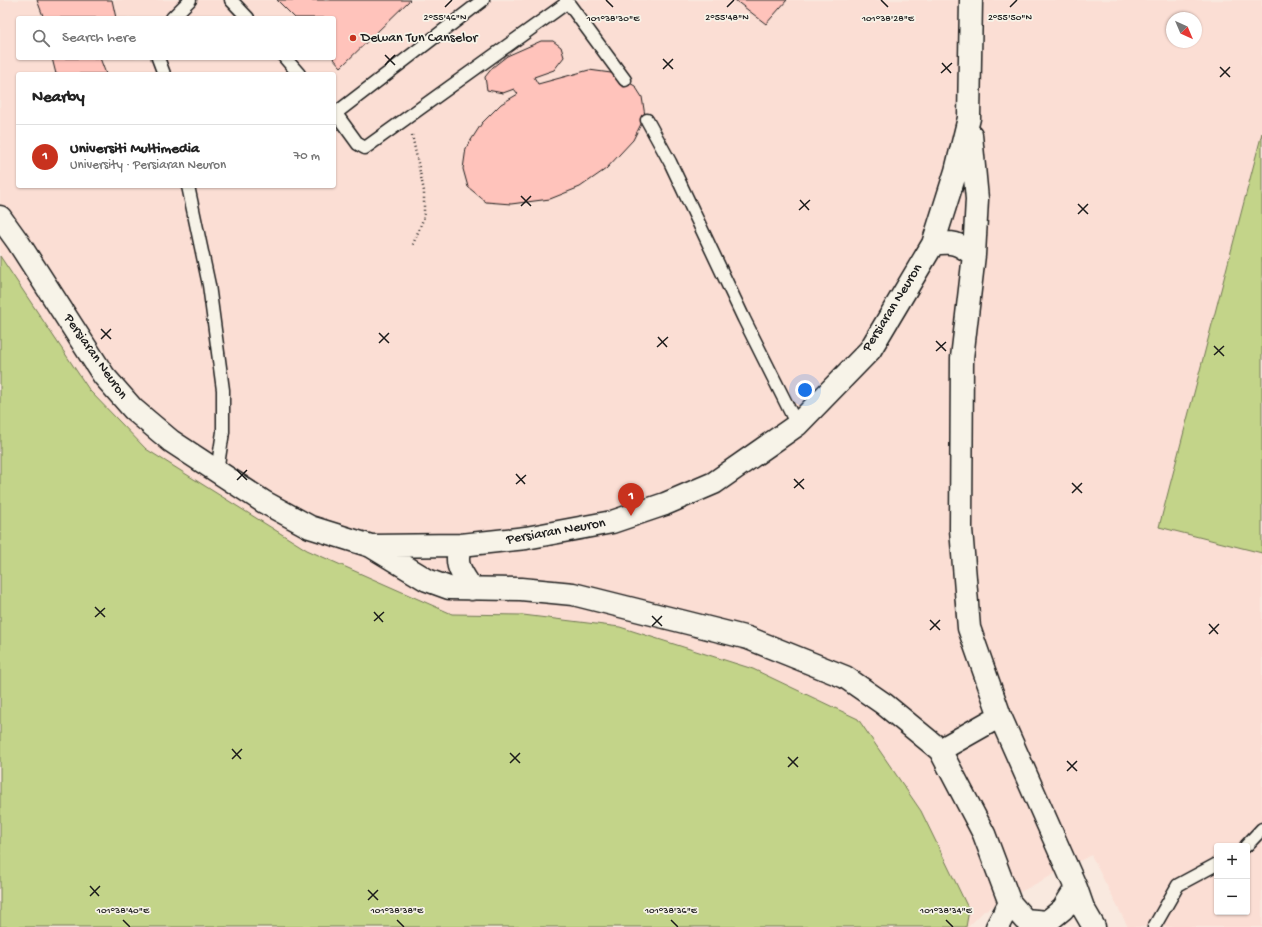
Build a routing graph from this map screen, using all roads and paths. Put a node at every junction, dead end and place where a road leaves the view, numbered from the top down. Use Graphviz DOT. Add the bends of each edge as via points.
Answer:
graph roads {
  1 [pos="190,0"];
  2 [pos="231,0"];
  3 [pos="483,0"];
  4 [pos="971,0"];
  5 [pos="567,1"];
  6 [pos="174,16"];
  7 [pos="246,16"];
  8 [pos="159,60"];
  9 [pos="287,60"];
  10 [pos="163,72"];
  11 [pos="297,72"];
  12 [pos="625,80"];
  13 [pos="336,111"];
  14 [pos="336,113"];
  15 [pos="408,117"];
  16 [pos="969,118"];
  17 [pos="647,120"];
  18 [pos="188,188"];
  19 [pos="0,217"];
  20 [pos="933,244"];
  21 [pos="412,247"];
  22 [pos="974,255"];
  23 [pos="797,425"];
  24 [pos="217,471"];
  25 [pos="461,545"];
  26 [pos="371,546"];
  27 [pos="472,589"];
  28 [pos="1000,716"];
  29 [pos="940,750"];
  30 [pos="1262,829"];
  31 [pos="1249,843"];
  32 [pos="1214,866"];
  33 [pos="1010,902"];
  34 [pos="1078,908"];
  35 [pos="997,927"];
  36 [pos="1094,927"];
  37 [pos="1154,927"];
  1 -- 6 [label="lane"];
  2 -- 7 [label="lane"];
  3 -- 13 [label="lane"];
  4 -- 16 [label="street, Persiaran Neuron"];
  5 -- 12 [label="lane"];
  5 -- 15 [label="lane"];
  8 -- 10 [label="lane"];
  9 -- 11 [label="lane"];
  14 -- 15 [label="lane" via="358,144 365,148"];
  15 -- 21 [label="path" via="424,190 424,217"];
  16 -- 20 [label="street, Persiaran Neuron" via="956,171"];
  16 -- 22 [label="street" via="977,199"];
  17 -- 23 [label="lane" via="670,162"];
  18 -- 24 [label="lane" via="208,285 223,390 223,432"];
  19 -- 24 [label="street, Persiaran Neuron" via="104,376 133,409 171,441"];
  20 -- 22 [label="street" via="951,241"];
  20 -- 23 [label="street, Persiaran Neuron" via="870,350"];
  22 -- 28 [label="street" via="962,358 961,530 969,628"];
  23 -- 25 [label="street, Persiaran Neuron" via="714,483 665,504 612,522 526,538"];
  24 -- 26 [label="street, Persiaran Neuron" via="264,502 310,527"];
  25 -- 26 [label="street, Persiaran Neuron"];
  25 -- 27 [label="street" via="457,555 458,568"];
  26 -- 27 [label="street" via="427,580 449,588"];
  27 -- 29 [label="street" via="521,589 573,594 748,638 845,677 884,704"];
  28 -- 29 [label="street"];
  28 -- 34 [label="street"];
  29 -- 33 [label="street" via="984,834"];
  30 -- 31 [label="lane"];
  32 -- 37 [label="lane" via="1178,885"];
  33 -- 34 [label="street" via="1025,920 1047,922 1063,909"];
  33 -- 35 [label="street"];
  34 -- 36 [label="street"];
}
